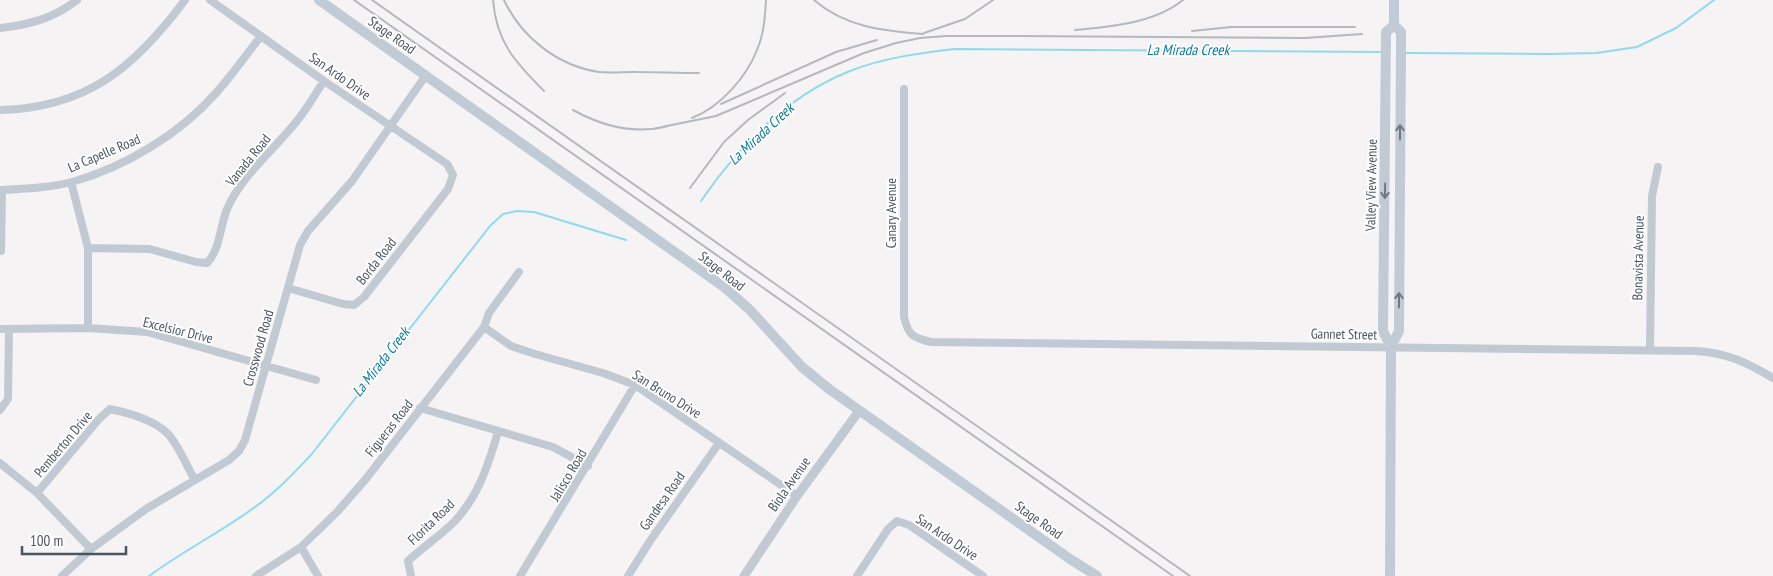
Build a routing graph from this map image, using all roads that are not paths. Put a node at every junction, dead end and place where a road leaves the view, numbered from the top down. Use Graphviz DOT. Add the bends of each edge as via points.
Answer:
graph roads {
  1 [pos="77,0"];
  2 [pos="185,0"];
  3 [pos="210,0"];
  4 [pos="319,0"];
  5 [pos="1394,0"];
  6 [pos="1394,25"];
  7 [pos="0,28"];
  8 [pos="261,36"];
  9 [pos="426,75"];
  10 [pos="324,80"];
  11 [pos="904,90"];
  12 [pos="0,110"];
  13 [pos="391,126"];
  14 [pos="1658,167"];
  15 [pos="453,176"];
  16 [pos="71,182"];
  17 [pos="1,190"];
  18 [pos="88,248"];
  19 [pos="1,250"];
  20 [pos="519,272"];
  21 [pos="288,288"];
  22 [pos="484,327"];
  23 [pos="88,328"];
  24 [pos="0,329"];
  25 [pos="9,329"];
  26 [pos="911,335"];
  27 [pos="1392,347"];
  28 [pos="1650,350"];
  29 [pos="266,366"];
  30 [pos="1773,378"];
  31 [pos="316,380"];
  32 [pos="635,385"];
  33 [pos="420,408"];
  34 [pos="0,410"];
  35 [pos="859,410"];
  36 [pos="498,432"];
  37 [pos="719,443"];
  38 [pos="0,463"];
  39 [pos="588,466"];
  40 [pos="195,480"];
  41 [pos="37,494"];
  42 [pos="796,496"];
  43 [pos="302,547"];
  44 [pos="91,549"];
  45 [pos="62,576"];
  46 [pos="256,576"];
  47 [pos="318,576"];
  48 [pos="412,576"];
  49 [pos="520,576"];
  50 [pos="628,576"];
  51 [pos="744,576"];
  52 [pos="857,576"];
  53 [pos="983,576"];
  54 [pos="1097,576"];
  55 [pos="1390,576"];
  1 -- 7 [label="street" via="43,20"];
  2 -- 12 [label="street" via="142,52 103,82 56,102"];
  3 -- 8 [label="street, San Ardo Drive"];
  4 -- 9 [label="main road, Stage Road"];
  5 -- 6 [label="main road, Valley View Avenue"];
  27 -- 6 [label="main road, Valley View Avenue, one-way" via="1399,331 1401,63 1401,32"];
  6 -- 27 [label="main road, Valley View Avenue, one-way" via="1386,32 1383,331"];
  8 -- 10 [label="street, San Ardo Drive"];
  8 -- 16 [label="street, La Capelle Road" via="215,94 171,134 117,164"];
  9 -- 13 [label="street, Crosswood Road"];
  9 -- 35 [label="main road, Stage Road" via="724,287 749,309 802,367"];
  10 -- 13 [label="street, San Ardo Drive"];
  10 -- 18 [label="street, Vanada Road" via="297,121 238,190 227,209 214,257 208,263 150,249"];
  11 -- 26 [label="street, Canary Avenue" via="904,317"];
  13 -- 15 [label="street, San Ardo Drive" via="447,164"];
  13 -- 21 [label="street, Crosswood Road" via="352,181 308,231 300,245"];
  14 -- 28 [label="street, Bonavista Avenue" via="1652,196"];
  15 -- 21 [label="street, Borda Road" via="448,190 354,305"];
  16 -- 17 [label="street, La Capelle Road"];
  16 -- 18 [label="street"];
  17 -- 19 [label="street"];
  18 -- 23 [label="street"];
  20 -- 22 [label="street, Figueras Road" via="489,313"];
  21 -- 29 [label="street, Crosswood Road"];
  22 -- 32 [label="street, San Bruno Drive" via="512,346"];
  22 -- 33 [label="street, Figueras Road"];
  23 -- 25 [label="street, Excelsior Drive"];
  23 -- 29 [label="street, Excelsior Drive" via="147,332"];
  24 -- 25 [label="street, Excelsior Drive"];
  25 -- 34 [label="street" via="8,400"];
  26 -- 27 [label="street, Gannet Street" via="931,342"];
  27 -- 28 [label="street, Gannet Street"];
  27 -- 55 [label="main road, Valley View Avenue"];
  28 -- 30 [label="street, Gannet Street" via="1724,355 1745,361"];
  29 -- 31 [label="street, Excelsior Drive"];
  29 -- 40 [label="street, Crosswood Road" via="239,451"];
  32 -- 37 [label="street, San Bruno Drive"];
  32 -- 39 [label="street, Jalisco Road"];
  33 -- 36 [label="street"];
  33 -- 43 [label="street, Figueras Road" via="338,512"];
  35 -- 42 [label="street, Biola Avenue"];
  35 -- 54 [label="main road, Stage Road"];
  36 -- 39 [label="street" via="553,447"];
  36 -- 48 [label="street, Florita Road" via="486,472 476,492 456,519 408,561"];
  37 -- 42 [label="street, San Bruno Drive"];
  37 -- 50 [label="street, Gandesa Road"];
  38 -- 41 [label="street"];
  39 -- 49 [label="street, Jalisco Road"];
  40 -- 41 [label="street, Pemberton Drive" via="172,439 162,428 126,412 110,409"];
  40 -- 44 [label="street, Crosswood Road"];
  41 -- 44 [label="street"];
  42 -- 51 [label="street, Biola Avenue"];
  43 -- 46 [label="street, Figueras Road"];
  43 -- 47 [label="street"];
  44 -- 45 [label="street, Crosswood Road"];
  52 -- 53 [label="street, San Ardo Drive" via="888,529 897,522 909,525"];
}
